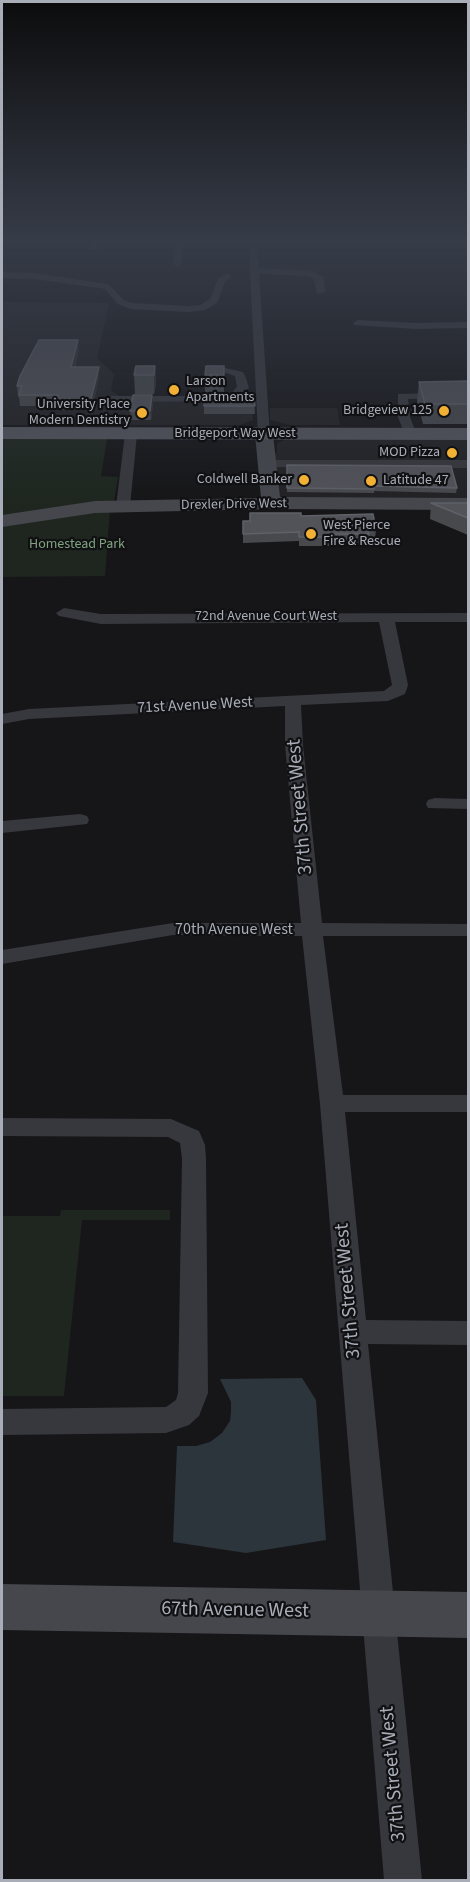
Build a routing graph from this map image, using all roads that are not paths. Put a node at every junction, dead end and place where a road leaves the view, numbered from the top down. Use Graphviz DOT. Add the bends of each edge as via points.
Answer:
graph roads {
  1 [pos="258,329"];
  2 [pos="240,377"];
  3 [pos="468,394"];
  4 [pos="108,399"];
  5 [pos="234,399"];
  6 [pos="263,399"];
  7 [pos="2,428"];
  8 [pos="409,430"];
  9 [pos="468,430"];
  10 [pos="264,432"];
  11 [pos="2,433"];
  12 [pos="131,434"];
  13 [pos="468,435"];
  14 [pos="267,464"];
  15 [pos="468,464"];
  16 [pos="271,503"];
  17 [pos="468,504"];
  18 [pos="123,506"];
  19 [pos="2,521"];
  20 [pos="64,613"];
  21 [pos="386,617"];
  22 [pos="468,617"];
  23 [pos="293,701"];
  24 [pos="2,719"];
  25 [pos="435,804"];
  26 [pos="468,804"];
  27 [pos="80,820"];
  28 [pos="2,827"];
  29 [pos="312,930"];
  30 [pos="468,930"];
  31 [pos="2,957"];
  32 [pos="468,1103"];
  33 [pos="332,1104"];
  34 [pos="2,1126"];
  35 [pos="352,1332"];
  36 [pos="468,1333"];
  37 [pos="2,1422"];
  38 [pos="2,1607"];
  39 [pos="380,1614"];
  40 [pos="468,1615"];
  41 [pos="403,1881"];
  1 -- 6 [label="street"];
  2 -- 5 [label="street" via="243,388 234,394"];
  3 -- 8 [label="street" via="402,396"];
  4 -- 5 [label="street"];
  5 -- 6 [label="street"];
  6 -- 10 [label="street"];
  7 -- 10 [label="main road, Bridgeport Way West"];
  8 -- 9 [label="main road, Bridgeport Way West"];
  8 -- 10 [label="main road, Bridgeport Way West"];
  10 -- 12 [label="main road, Bridgeport Way West"];
  10 -- 13 [label="main road, Bridgeport Way West"];
  10 -- 14 [label="street"];
  11 -- 12 [label="main road, Bridgeport Way West"];
  12 -- 18 [label="street"];
  14 -- 15 [label="street"];
  14 -- 16 [label="street"];
  16 -- 17 [label="street, Drexler Drive West"];
  16 -- 18 [label="street, Drexler Drive West"];
  18 -- 19 [label="street, Drexler Drive West" via="82,508"];
  20 -- 21 [label="street, 72nd Avenue Court West" via="101,619"];
  21 -- 22 [label="street, 72nd Avenue Court West"];
  21 -- 23 [label="street, 71st Avenue West" via="399,690 388,696"];
  23 -- 24 [label="street, 71st Avenue West" via="29,714"];
  23 -- 29 [label="street, 37th Street West"];
  25 -- 26 [label="street"];
  27 -- 28 [label="street"];
  29 -- 30 [label="street, 70th Avenue West"];
  29 -- 31 [label="street, 70th Avenue West" via="173,929"];
  29 -- 33 [label="street, 37th Street West"];
  32 -- 33 [label="street"];
  33 -- 35 [label="street, 37th Street West"];
  34 -- 37 [label="street" via="171,1128 190,1137 194,1159 193,1393 189,1407 166,1420"];
  35 -- 36 [label="street"];
  35 -- 39 [label="street, 37th Street West"];
  38 -- 39 [label="street, 67th Avenue West"];
  39 -- 40 [label="street, 67th Avenue West"];
  39 -- 41 [label="street, 37th Street West"];
}
